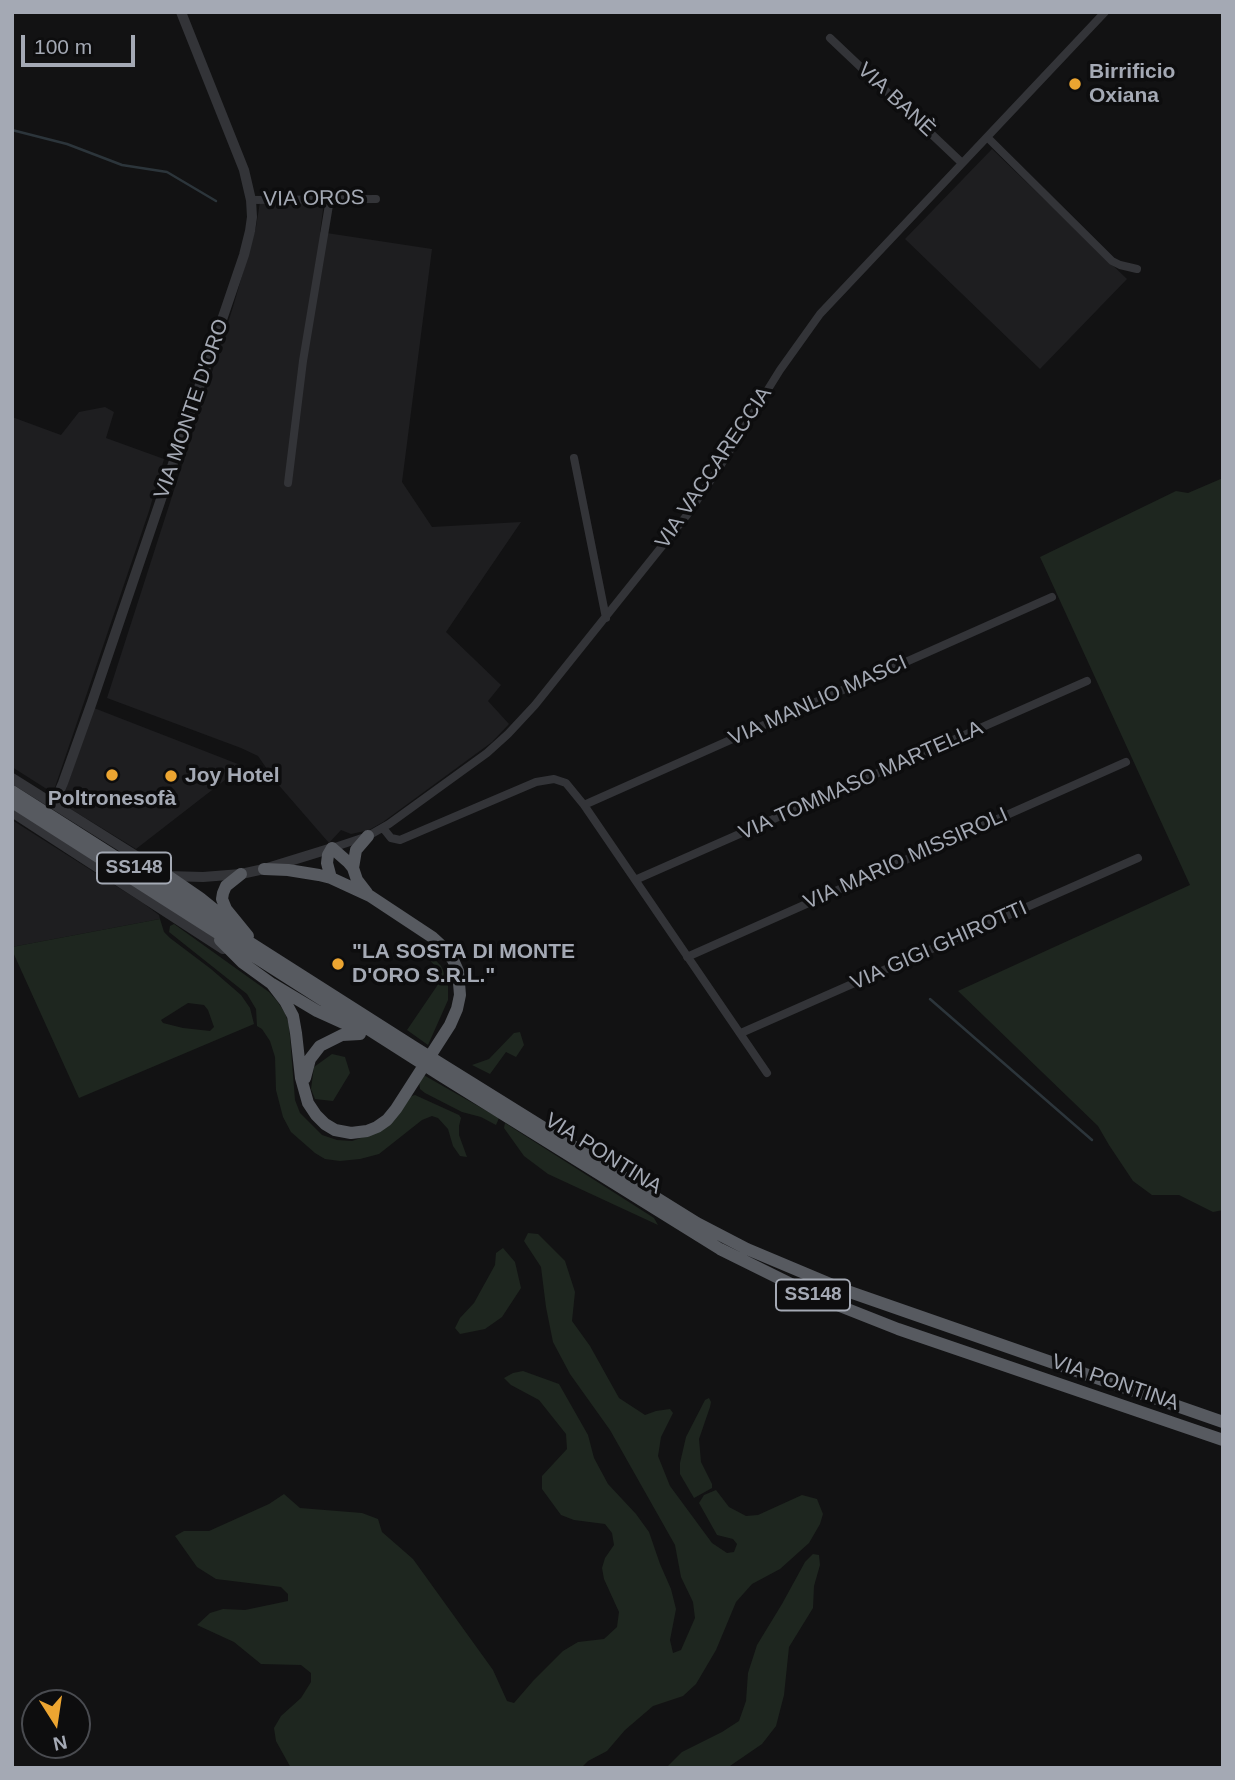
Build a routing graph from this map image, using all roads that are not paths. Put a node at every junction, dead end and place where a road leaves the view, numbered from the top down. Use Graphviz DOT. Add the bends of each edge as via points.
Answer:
graph roads {
  1 [pos="181,12"];
  2 [pos="1105,12"];
  3 [pos="830,38"];
  4 [pos="987,137"];
  5 [pos="962,163"];
  6 [pos="330,199"];
  7 [pos="376,199"];
  8 [pos="251,200"];
  9 [pos="1137,269"];
  10 [pos="575,458"];
  11 [pos="288,483"];
  12 [pos="1052,597"];
  13 [pos="606,618"];
  14 [pos="1087,681"];
  15 [pos="1126,762"];
  16 [pos="12,778"];
  17 [pos="12,791"];
  18 [pos="12,802"];
  19 [pos="54,804"];
  20 [pos="583,805"];
  21 [pos="12,812"];
  22 [pos="383,828"];
  23 [pos="368,836"];
  24 [pos="332,848"];
  25 [pos="1138,858"];
  26 [pos="353,868"];
  27 [pos="264,869"];
  28 [pos="241,874"];
  29 [pos="168,876"];
  30 [pos="331,878"];
  31 [pos="635,880"];
  32 [pos="370,896"];
  33 [pos="202,922"];
  34 [pos="255,945"];
  35 [pos="687,957"];
  36 [pos="243,963"];
  37 [pos="272,984"];
  38 [pos="741,1033"];
  39 [pos="369,1035"];
  40 [pos="412,1051"];
  41 [pos="444,1071"];
  42 [pos="766,1073"];
  43 [pos="303,1089"];
  44 [pos="1223,1422"];
  45 [pos="1223,1440"];
  1 -- 8 [label="street, VIA MONTE D'ORO" via="238,153"];
  2 -- 4 [label="street, VIA VACCARECCIA"];
  3 -- 5 [label="street, VIA BANÈ"];
  4 -- 5 [label="street, VIA VACCARECCIA"];
  4 -- 9 [label="street" via="1112,261"];
  5 -- 13 [label="street, VIA VACCARECCIA" via="807,331 701,496"];
  6 -- 7 [label="street, VIA OROS"];
  6 -- 8 [label="street, VIA OROS"];
  6 -- 11 [label="street"];
  8 -- 19 [label="street, VIA MONTE D'ORO" via="244,255"];
  10 -- 13 [label="street"];
  12 -- 20 [label="street, VIA MANLIO MASCI"];
  13 -- 22 [label="street, VIA VACCARECCIA" via="501,740"];
  14 -- 31 [label="street, VIA TOMMASO MARTELLA"];
  15 -- 35 [label="street, VIA MARIO MISSIROLI"];
  16 -- 19 [label="street"];
  17 -- 34 [label="highway, VIA PONTINA / SS148"];
  18 -- 33 [label="highway, VIA PONTINA / SS148"];
  19 -- 29 [label="street"];
  20 -- 22 [label="street" via="564,782 544,779 401,839 391,838"];
  20 -- 31 [label="street"];
  21 -- 36 [label="street"];
  22 -- 23 [label="street, VIA VACCARECCIA"];
  23 -- 24 [label="street, VIA VACCARECCIA"];
  23 -- 26 [label="highway" via="356,850"];
  24 -- 26 [label="highway"];
  24 -- 27 [label="street, VIA VACCARECCIA"];
  24 -- 30 [label="highway" via="327,863"];
  25 -- 38 [label="street, VIA GIGI GHIROTTI"];
  26 -- 32 [label="highway"];
  27 -- 28 [label="street, VIA VACCARECCIA"];
  27 -- 30 [label="highway"];
  28 -- 29 [label="street, VIA VACCARECCIA"];
  28 -- 34 [label="highway" via="225,888 222,901"];
  29 -- 34 [label="highway"];
  30 -- 32 [label="highway"];
  31 -- 35 [label="street"];
  32 -- 43 [label="highway" via="447,951 460,979 457,1009 396,1109 374,1129 351,1133 329,1126 312,1109"];
  33 -- 36 [label="highway"];
  33 -- 40 [label="highway, VIA PONTINA / SS148"];
  34 -- 40 [label="highway, VIA PONTINA / SS148"];
  35 -- 38 [label="street"];
  36 -- 37 [label="highway"];
  37 -- 39 [label="highway"];
  37 -- 43 [label="highway" via="293,1016"];
  38 -- 42 [label="street"];
  39 -- 40 [label="highway"];
  39 -- 43 [label="highway" via="342,1035 320,1046 310,1059"];
  40 -- 41 [label="highway, VIA PONTINA / SS148"];
  41 -- 44 [label="highway, VIA PONTINA / SS148" via="747,1249 848,1292"];
  41 -- 45 [label="highway, VIA PONTINA / SS148" via="720,1249 817,1297"];
}
